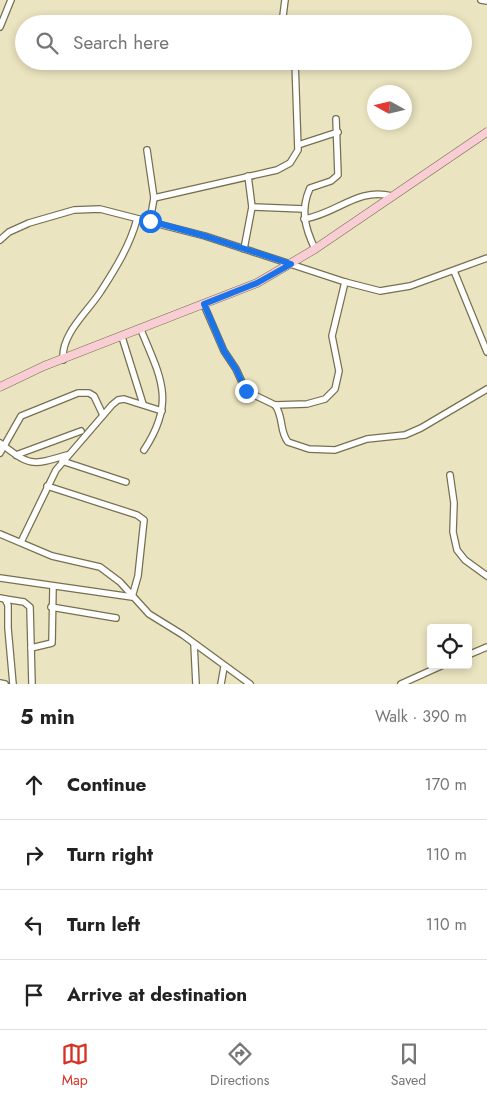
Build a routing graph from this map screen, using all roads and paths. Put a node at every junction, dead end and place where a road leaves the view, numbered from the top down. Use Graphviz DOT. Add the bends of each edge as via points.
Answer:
graph roads {
  1 [pos="11,0"];
  2 [pos="285,0"];
  3 [pos="481,0"];
  4 [pos="487,1"];
  5 [pos="283,15"];
  6 [pos="0,27"];
  7 [pos="295,70"];
  8 [pos="336,118"];
  9 [pos="338,132"];
  10 [pos="487,132"];
  11 [pos="298,145"];
  12 [pos="147,150"];
  13 [pos="248,176"];
  14 [pos="392,196"];
  15 [pos="154,198"];
  16 [pos="252,207"];
  17 [pos="304,209"];
  18 [pos="137,219"];
  19 [pos="304,219"];
  20 [pos="150,221"];
  21 [pos="0,240"];
  22 [pos="244,249"];
  23 [pos="315,249"];
  24 [pos="487,258"];
  25 [pos="291,264"];
  26 [pos="454,271"];
  27 [pos="345,282"];
  28 [pos="204,304"];
  29 [pos="141,330"];
  30 [pos="122,337"];
  31 [pos="487,352"];
  32 [pos="63,360"];
  33 [pos="0,387"];
  34 [pos="487,389"];
  35 [pos="143,404"];
  36 [pos="275,405"];
  37 [pos="162,411"];
  38 [pos="103,415"];
  39 [pos="80,431"];
  40 [pos="2,444"];
  41 [pos="144,450"];
  42 [pos="0,453"];
  43 [pos="16,455"];
  44 [pos="67,455"];
  45 [pos="62,461"];
  46 [pos="450,475"];
  47 [pos="126,482"];
  48 [pos="47,486"];
  49 [pos="0,534"];
  50 [pos="22,542"];
  51 [pos="487,576"];
  52 [pos="0,578"];
  53 [pos="53,586"];
  54 [pos="132,597"];
  55 [pos="2,598"];
  56 [pos="52,607"];
  57 [pos="116,618"];
  58 [pos="194,644"];
  59 [pos="487,647"];
  60 [pos="31,648"];
  61 [pos="472,653"];
  62 [pos="224,667"];
  63 [pos="434,669"];
  64 [pos="0,683"];
  65 [pos="5,684"];
  66 [pos="13,684"];
  67 [pos="32,684"];
  68 [pos="196,684"];
  69 [pos="222,684"];
  70 [pos="250,684"];
  71 [pos="401,684"];
  1 -- 6 [label="street"];
  2 -- 5 [label="street"];
  3 -- 4 [label="street"];
  7 -- 11 [label="street"];
  8 -- 9 [label="street"];
  9 -- 11 [label="street"];
  9 -- 17 [label="street" via="338,175 310,188"];
  10 -- 14 [label="street"];
  11 -- 13 [label="street" via="294,158 284,167"];
  12 -- 15 [label="street"];
  13 -- 15 [label="street"];
  13 -- 16 [label="street"];
  14 -- 19 [label="street" via="365,194"];
  14 -- 23 [label="street"];
  15 -- 20 [label="street"];
  16 -- 17 [label="street"];
  16 -- 22 [label="street"];
  17 -- 19 [label="street"];
  18 -- 20 [label="street"];
  18 -- 21 [label="street" via="81,209 29,223"];
  18 -- 32 [label="street" via="110,275 66,340"];
  19 -- 23 [label="street"];
  20 -- 22 [label="street"];
  22 -- 25 [label="street"];
  23 -- 25 [label="street"];
  24 -- 26 [label="street"];
  25 -- 27 [label="street"];
  25 -- 28 [label="street" via="257,283"];
  26 -- 27 [label="street" via="388,291"];
  26 -- 31 [label="street"];
  27 -- 36 [label="street" via="332,336 339,371 335,389 330,396 317,402"];
  28 -- 29 [label="street"];
  28 -- 36 [label="street" via="243,388"];
  29 -- 30 [label="street"];
  29 -- 37 [label="street" via="163,388"];
  30 -- 32 [label="street"];
  30 -- 35 [label="street"];
  32 -- 33 [label="street"];
  34 -- 36 [label="street" via="412,432 367,439 335,450 309,449 288,442 282,417"];
  35 -- 37 [label="street"];
  35 -- 38 [label="street" via="120,399"];
  37 -- 41 [label="street" via="157,429"];
  38 -- 40 [label="street" via="94,396 78,393 21,416"];
  38 -- 44 [label="street"];
  39 -- 43 [label="street"];
  40 -- 42 [label="street"];
  40 -- 43 [label="street"];
  43 -- 44 [label="street" via="34,464"];
  44 -- 45 [label="street"];
  45 -- 47 [label="street"];
  45 -- 48 [label="street"];
  46 -- 51 [label="street" via="454,503 453,532 458,550 464,560"];
  48 -- 50 [label="street"];
  48 -- 54 [label="street" via="144,520 138,576"];
  49 -- 50 [label="street"];
  50 -- 54 [label="street" via="52,556 100,567 120,582"];
  52 -- 53 [label="street"];
  53 -- 54 [label="street"];
  53 -- 56 [label="street"];
  54 -- 58 [label="street" via="149,614"];
  55 -- 60 [label="street" via="29,605"];
  55 -- 66 [label="street" via="8,605"];
  56 -- 57 [label="street"];
  56 -- 60 [label="street" via="52,644"];
  58 -- 62 [label="street"];
  58 -- 68 [label="street"];
  59 -- 61 [label="street"];
  60 -- 67 [label="street"];
  62 -- 69 [label="street"];
  62 -- 70 [label="street"];
  63 -- 71 [label="street"];
  64 -- 65 [label="street"];
}
